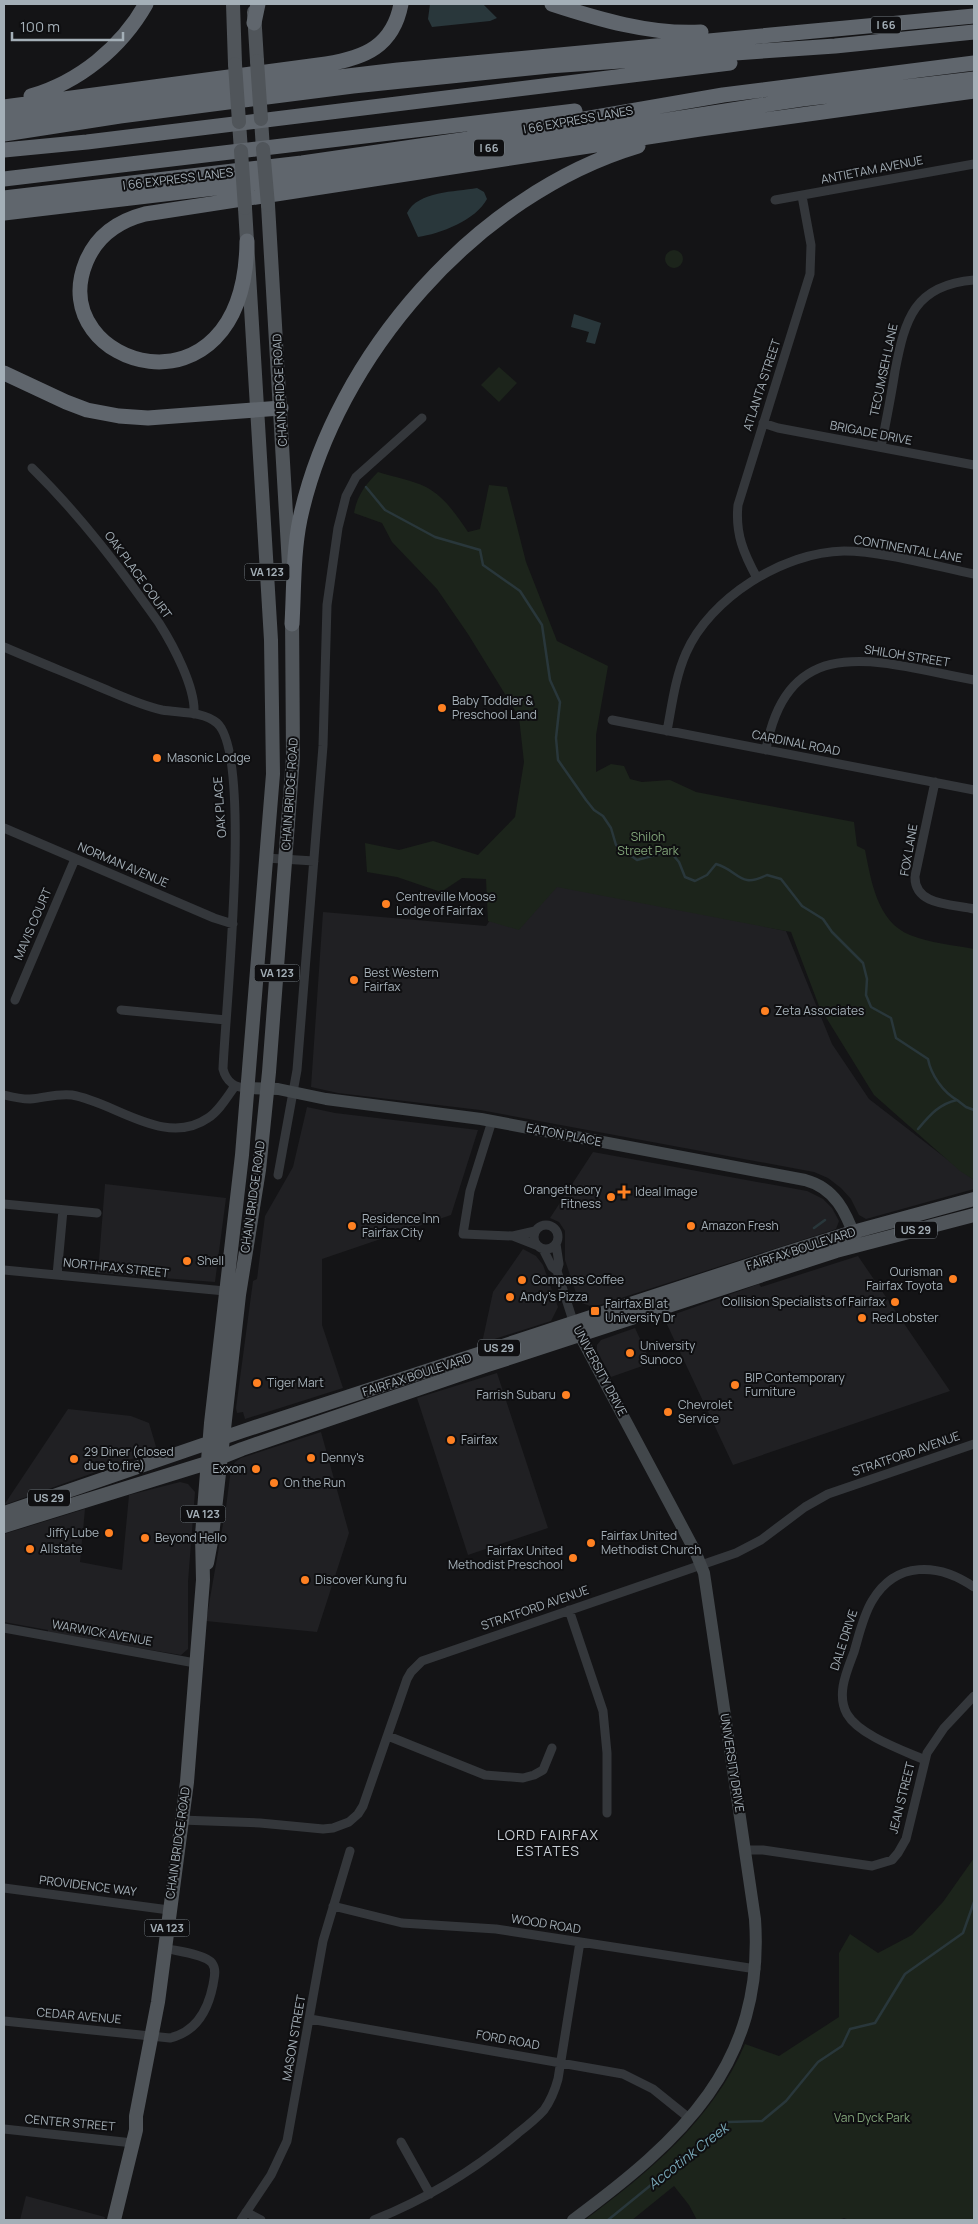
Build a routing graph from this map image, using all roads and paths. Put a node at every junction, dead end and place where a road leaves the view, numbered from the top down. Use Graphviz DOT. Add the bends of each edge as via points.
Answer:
graph roads {
  1 [pos="146,4"];
  2 [pos="233,4"];
  3 [pos="256,4"];
  4 [pos="401,4"];
  5 [pos="552,4"];
  6 [pos="974,16"];
  7 [pos="254,23"];
  8 [pos="974,32"];
  9 [pos="797,33"];
  10 [pos="835,46"];
  11 [pos="974,63"];
  12 [pos="974,79"];
  13 [pos="974,91"];
  14 [pos="723,95"];
  15 [pos="4,103"];
  16 [pos="4,107"];
  17 [pos="269,119"];
  18 [pos="4,121"];
  19 [pos="239,122"];
  20 [pos="700,129"];
  21 [pos="4,134"];
  22 [pos="269,148"];
  23 [pos="4,150"];
  24 [pos="241,151"];
  25 [pos="974,164"];
  26 [pos="4,180"];
  27 [pos="802,196"];
  28 [pos="4,198"];
  29 [pos="775,200"];
  30 [pos="4,213"];
  31 [pos="247,241"];
  32 [pos="974,280"];
  33 [pos="4,373"];
  34 [pos="281,408"];
  35 [pos="258,410"];
  36 [pos="422,418"];
  37 [pos="763,423"];
  38 [pos="881,447"];
  39 [pos="974,466"];
  40 [pos="32,468"];
  41 [pos="974,574"];
  42 [pos="757,578"];
  43 [pos="292,624"];
  44 [pos="4,647"];
  45 [pos="974,680"];
  46 [pos="194,714"];
  47 [pos="612,720"];
  48 [pos="667,731"];
  49 [pos="766,750"];
  50 [pos="935,782"];
  51 [pos="974,790"];
  52 [pos="4,828"];
  53 [pos="75,858"];
  54 [pos="266,858"];
  55 [pos="285,859"];
  56 [pos="314,861"];
  57 [pos="974,909"];
  58 [pos="233,924"];
  59 [pos="15,1000"];
  60 [pos="121,1010"];
  61 [pos="226,1020"];
  62 [pos="241,1087"];
  63 [pos="267,1088"];
  64 [pos="293,1091"];
  65 [pos="4,1095"];
  66 [pos="492,1121"];
  67 [pos="258,1174"];
  68 [pos="278,1175"];
  69 [pos="974,1199"];
  70 [pos="4,1204"];
  71 [pos="63,1210"];
  72 [pos="97,1213"];
  73 [pos="974,1215"];
  74 [pos="535,1231"];
  75 [pos="513,1236"];
  76 [pos="856,1238"];
  77 [pos="556,1244"];
  78 [pos="540,1247"];
  79 [pos="4,1270"];
  80 [pos="558,1271"];
  81 [pos="57,1275"];
  82 [pos="225,1291"];
  83 [pos="577,1330"];
  84 [pos="216,1442"];
  85 [pos="974,1444"];
  86 [pos="214,1461"];
  87 [pos="4,1512"];
  88 [pos="4,1526"];
  89 [pos="700,1565"];
  90 [pos="974,1587"];
  91 [pos="569,1610"];
  92 [pos="4,1628"];
  93 [pos="196,1663"];
  94 [pos="974,1696"];
  95 [pos="388,1736"];
  96 [pos="552,1748"];
  97 [pos="925,1760"];
  98 [pos="607,1813"];
  99 [pos="182,1820"];
  100 [pos="745,1850"];
  101 [pos="350,1851"];
  102 [pos="4,1888"];
  103 [pos="333,1906"];
  104 [pos="169,1910"];
  105 [pos="580,1942"];
  106 [pos="164,1948"];
  107 [pos="756,1969"];
  108 [pos="310,2019"];
  109 [pos="4,2022"];
  110 [pos="152,2036"];
  111 [pos="560,2062"];
  112 [pos="689,2118"];
  113 [pos="4,2130"];
  114 [pos="401,2142"];
  115 [pos="133,2143"];
  116 [pos="430,2194"];
  117 [pos="243,2216"];
  118 [pos="114,2220"];
  119 [pos="261,2220"];
  120 [pos="374,2220"];
  121 [pos="573,2220"];
  1 -- 15 [label="highway" via="121,39 86,69 54,88"];
  2 -- 19 [label="main road, CHAIN BRIDGE ROAD / VA 123, bridge"];
  3 -- 7 [label="highway"];
  4 -- 16 [label="highway" via="394,26 384,40 365,54 348,60"];
  5 -- 9 [label="highway" via="662,30 750,29"];
  6 -- 9 [label="highway, I 66"];
  7 -- 17 [label="main road, CHAIN BRIDGE ROAD / VA 123, bridge" via="257,61"];
  8 -- 10 [label="highway"];
  9 -- 18 [label="highway, I 66" via="398,70"];
  10 -- 17 [label="highway" via="778,57"];
  10 -- 21 [label="highway" via="558,66 354,86"];
  11 -- 14 [label="highway, I 66 EXPRESS LANES"];
  12 -- 30 [label="highway, I 66" via="792,101 412,162"];
  13 -- 20 [label="highway"];
  14 -- 22 [label="highway"];
  14 -- 28 [label="highway, I 66 EXPRESS LANES" via="361,155"];
  17 -- 19 [label="highway"];
  17 -- 22 [label="main road, CHAIN BRIDGE ROAD / VA 123"];
  19 -- 23 [label="highway"];
  19 -- 24 [label="main road, CHAIN BRIDGE ROAD / VA 123"];
  20 -- 31 [label="highway" via="172,209 127,219 104,235 86,261 80,294 87,320 109,346 129,356 161,363 184,360 203,350 218,335 232,313 243,280"];
  20 -- 43 [label="highway" via="624,150 559,180 479,234 406,307 350,387 318,457 296,544"];
  22 -- 24 [label="highway"];
  22 -- 34 [label="main road, CHAIN BRIDGE ROAD / VA 123, bridge" via="268,205"];
  24 -- 26 [label="highway"];
  24 -- 31 [label="main road, CHAIN BRIDGE ROAD / VA 123, bridge"];
  25 -- 27 [label="street, ANTIETAM AVENUE"];
  27 -- 29 [label="street, ANTIETAM AVENUE"];
  27 -- 37 [label="street, ATLANTA STREET" via="811,245 810,274"];
  31 -- 35 [label="main road, CHAIN BRIDGE ROAD / VA 123"];
  32 -- 38 [label="street, TECUMSEH LANE" via="954,282 934,290 910,315 902,336"];
  33 -- 35 [label="highway" via="87,410 119,416 148,418"];
  34 -- 35 [label="highway"];
  34 -- 43 [label="main road, CHAIN BRIDGE ROAD / VA 123"];
  35 -- 54 [label="main road, CHAIN BRIDGE ROAD / VA 123" via="273,714"];
  36 -- 56 [label="street, CHAIN BRIDGE ROAD" via="362,470 347,492 342,509 327,606 324,728"];
  37 -- 38 [label="street, BRIGADE DRIVE"];
  37 -- 42 [label="street, ATLANTA STREET" via="741,493 737,517 741,546"];
  38 -- 39 [label="street, BRIGADE DRIVE"];
  40 -- 46 [label="street, OAK PLACE COURT" via="87,528 159,623 184,673 195,706"];
  41 -- 42 [label="street, CONTINENTAL LANE" via="846,551 805,556"];
  42 -- 48 [label="street, CONTINENTAL LANE" via="718,608 694,638 680,669"];
  43 -- 55 [label="main road, CHAIN BRIDGE ROAD / VA 123" via="293,750"];
  44 -- 46 [label="street, OAK PLACE" via="136,702"];
  45 -- 49 [label="street, SHILOH STREET" via="869,661 847,660 825,666 804,677 784,698 774,717"];
  46 -- 58 [label="street, OAK PLACE" via="211,719 222,728 229,756 236,833"];
  47 -- 48 [label="street, CARDINAL ROAD"];
  48 -- 49 [label="street, CARDINAL ROAD"];
  49 -- 50 [label="street, CARDINAL ROAD"];
  50 -- 51 [label="street, CARDINAL ROAD"];
  50 -- 57 [label="street, FOX LANE" via="916,887 921,896 930,900"];
  52 -- 53 [label="street, NORMAN AVENUE"];
  53 -- 58 [label="street, NORMAN AVENUE"];
  53 -- 59 [label="street, MAVIS COURT"];
  54 -- 55 [label="street"];
  54 -- 62 [label="main road, CHAIN BRIDGE ROAD / VA 123"];
  55 -- 56 [label="street"];
  55 -- 63 [label="main road, CHAIN BRIDGE ROAD / VA 123"];
  56 -- 64 [label="street, CHAIN BRIDGE ROAD"];
  58 -- 61 [label="street, OAK PLACE"];
  60 -- 61 [label="street"];
  61 -- 62 [label="street, OAK PLACE" via="223,1068 228,1080"];
  62 -- 63 [label="street, EATON PLACE"];
  62 -- 65 [label="street" via="208,1118 177,1127 146,1123 72,1095 28,1099"];
  62 -- 82 [label="main road, CHAIN BRIDGE ROAD / VA 123" via="240,1172"];
  63 -- 64 [label="street, EATON PLACE"];
  63 -- 67 [label="main road, CHAIN BRIDGE ROAD / VA 123"];
  64 -- 66 [label="street, EATON PLACE" via="326,1099"];
  64 -- 68 [label="street, CHAIN BRIDGE ROAD"];
  66 -- 75 [label="street, UNIVERSITY DRIVE" via="458,1234"];
  66 -- 76 [label="street, EATON PLACE" via="810,1182 834,1196"];
  67 -- 82 [label="main road" via="248,1194 235,1278"];
  67 -- 84 [label="main road, CHAIN BRIDGE ROAD / VA 123"];
  69 -- 76 [label="main road, FAIRFAX BOULEVARD / US 29"];
  70 -- 71 [label="street"];
  71 -- 72 [label="street"];
  71 -- 81 [label="street"];
  73 -- 76 [label="main road, FAIRFAX BOULEVARD / US 29"];
  74 -- 75 [label="street, UNIVERSITY DRIVE"];
  74 -- 77 [label="street, UNIVERSITY DRIVE" via="545,1224 553,1226 558,1232"];
  74 -- 78 [label="street, UNIVERSITY DRIVE" via="534,1238"];
  75 -- 78 [label="street, UNIVERSITY DRIVE"];
  76 -- 83 [label="main road, FAIRFAX BOULEVARD / US 29"];
  77 -- 78 [label="street" via="550,1249"];
  77 -- 80 [label="street, UNIVERSITY DRIVE"];
  78 -- 80 [label="street, UNIVERSITY DRIVE"];
  79 -- 81 [label="street, NORTHFAX STREET"];
  80 -- 83 [label="street, UNIVERSITY DRIVE"];
  81 -- 82 [label="street, NORTHFAX STREET"];
  82 -- 84 [label="main road, CHAIN BRIDGE ROAD / VA 123"];
  83 -- 84 [label="main road, FAIRFAX BOULEVARD / US 29"];
  83 -- 86 [label="main road, FAIRFAX BOULEVARD / US 29"];
  83 -- 89 [label="street, UNIVERSITY DRIVE"];
  84 -- 86 [label="main road, CHAIN BRIDGE ROAD / VA 123"];
  84 -- 87 [label="main road, FAIRFAX BOULEVARD / US 29"];
  85 -- 89 [label="street, STRATFORD AVENUE" via="828,1494 752,1546"];
  86 -- 88 [label="main road, FAIRFAX BOULEVARD / US 29"];
  86 -- 93 [label="main road, CHAIN BRIDGE ROAD / VA 123" via="202,1535 203,1580"];
  89 -- 91 [label="street, STRATFORD AVENUE"];
  89 -- 100 [label="street, UNIVERSITY DRIVE"];
  90 -- 97 [label="street, DALE DRIVE" via="952,1573 934,1569 907,1572 890,1581 868,1609 846,1676 842,1692 844,1706 856,1725"];
  91 -- 95 [label="street, STRATFORD AVENUE" via="422,1661 407,1679"];
  91 -- 98 [label="street" via="603,1711"];
  92 -- 93 [label="street, WARWICK AVENUE"];
  93 -- 99 [label="main road, CHAIN BRIDGE ROAD / VA 123"];
  94 -- 97 [label="street, JEAN STREET" via="944,1728"];
  95 -- 96 [label="street" via="485,1775 523,1778 543,1770"];
  95 -- 99 [label="street, STRATFORD AVENUE" via="363,1806 343,1825 323,1829"];
  97 -- 100 [label="street, JEAN STREET" via="906,1839 898,1853 887,1862 867,1866"];
  99 -- 104 [label="main road, CHAIN BRIDGE ROAD / VA 123"];
  100 -- 107 [label="street, UNIVERSITY DRIVE" via="755,1919"];
  101 -- 103 [label="street, MASON STREET"];
  102 -- 104 [label="street, PROVIDENCE WAY"];
  103 -- 105 [label="street, WOOD ROAD" via="402,1923 496,1929"];
  103 -- 108 [label="street, MASON STREET" via="323,1941"];
  104 -- 106 [label="main road, CHAIN BRIDGE ROAD / VA 123"];
  105 -- 107 [label="street, WOOD ROAD"];
  105 -- 111 [label="street"];
  106 -- 110 [label="main road, CHAIN BRIDGE ROAD / VA 123"];
  106 -- 110 [label="street, CEDAR AVENUE" via="208,1959 214,1968 214,1976 208,2007 185,2033 170,2038"];
  107 -- 112 [label="street, UNIVERSITY DRIVE" via="750,2008 736,2048 717,2082"];
  108 -- 111 [label="street, FORD ROAD"];
  108 -- 117 [label="street, MASON STREET" via="287,2141 271,2175"];
  109 -- 110 [label="street, CEDAR AVENUE"];
  110 -- 115 [label="main road, CHAIN BRIDGE ROAD / VA 123"];
  111 -- 112 [label="street, FORD ROAD" via="635,2078"];
  111 -- 116 [label="street" via="556,2087 539,2115 483,2161"];
  112 -- 121 [label="street, UNIVERSITY DRIVE" via="651,2159"];
  113 -- 115 [label="street, CENTER STREET"];
  114 -- 116 [label="street"];
  115 -- 118 [label="main road, CHAIN BRIDGE ROAD / VA 123"];
  116 -- 120 [label="street"];
  117 -- 119 [label="street"];
}
